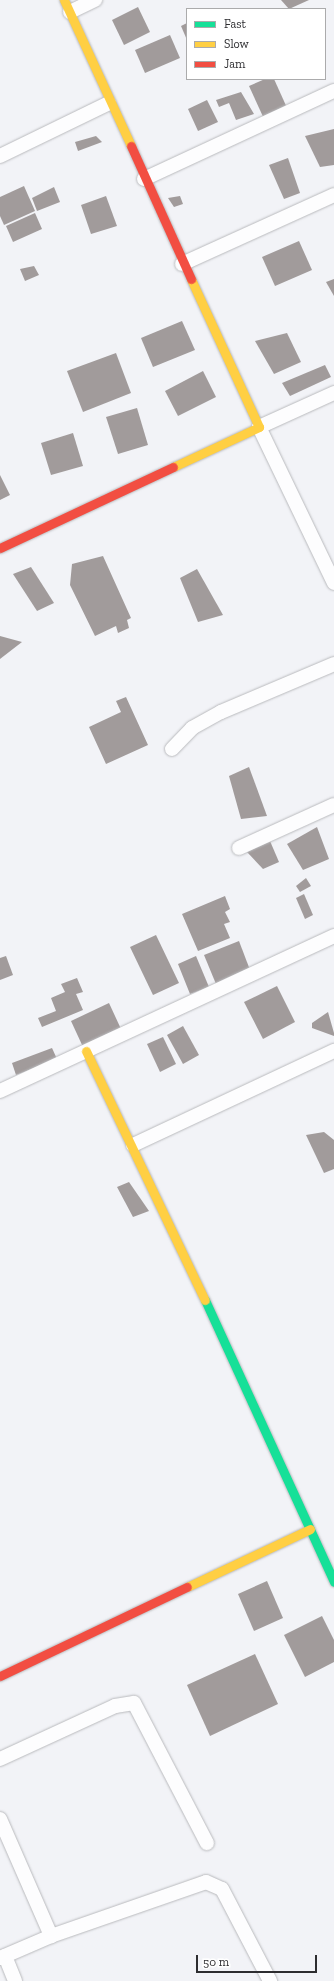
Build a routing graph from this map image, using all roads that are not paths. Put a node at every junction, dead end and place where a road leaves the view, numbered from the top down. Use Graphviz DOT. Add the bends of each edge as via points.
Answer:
graph roads {
  1 [pos="95,0"];
  2 [pos="67,6"];
  3 [pos="334,91"];
  4 [pos="109,103"];
  5 [pos="0,156"];
  6 [pos="144,179"];
  7 [pos="334,195"];
  8 [pos="182,264"];
  9 [pos="334,393"];
  10 [pos="259,427"];
  11 [pos="0,548"];
  12 [pos="329,560"];
  13 [pos="334,583"];
  14 [pos="334,664"];
  15 [pos="172,749"];
  16 [pos="334,805"];
  17 [pos="239,848"];
  18 [pos="334,936"];
  19 [pos="86,1051"];
  20 [pos="334,1051"];
  21 [pos="0,1090"];
  22 [pos="133,1145"];
  23 [pos="310,1529"];
  24 [pos="334,1582"];
  25 [pos="0,1676"];
  26 [pos="0,1759"];
  27 [pos="0,1819"];
  28 [pos="207,1843"];
  29 [pos="51,1936"];
  30 [pos="3,1957"];
  31 [pos="15,1981"];
  32 [pos="270,1981"];
  1 -- 2 [label="street"];
  2 -- 4 [label="street"];
  3 -- 6 [label="street"];
  4 -- 5 [label="street"];
  4 -- 6 [label="street"];
  6 -- 8 [label="street"];
  7 -- 8 [label="street"];
  8 -- 10 [label="street"];
  9 -- 10 [label="street"];
  10 -- 11 [label="street"];
  10 -- 12 [label="street"];
  12 -- 13 [label="street"];
  14 -- 15 [label="street" via="215,716 180,737"];
  16 -- 17 [label="street"];
  18 -- 19 [label="street"];
  19 -- 21 [label="street"];
  19 -- 22 [label="street"];
  20 -- 22 [label="street"];
  22 -- 23 [label="street"];
  23 -- 24 [label="street"];
  23 -- 25 [label="street"];
  26 -- 28 [label="street" via="115,1706 134,1703"];
  27 -- 29 [label="street"];
  29 -- 30 [label="street"];
  29 -- 32 [label="street" via="206,1882 222,1889"];
  30 -- 31 [label="street"];
}
